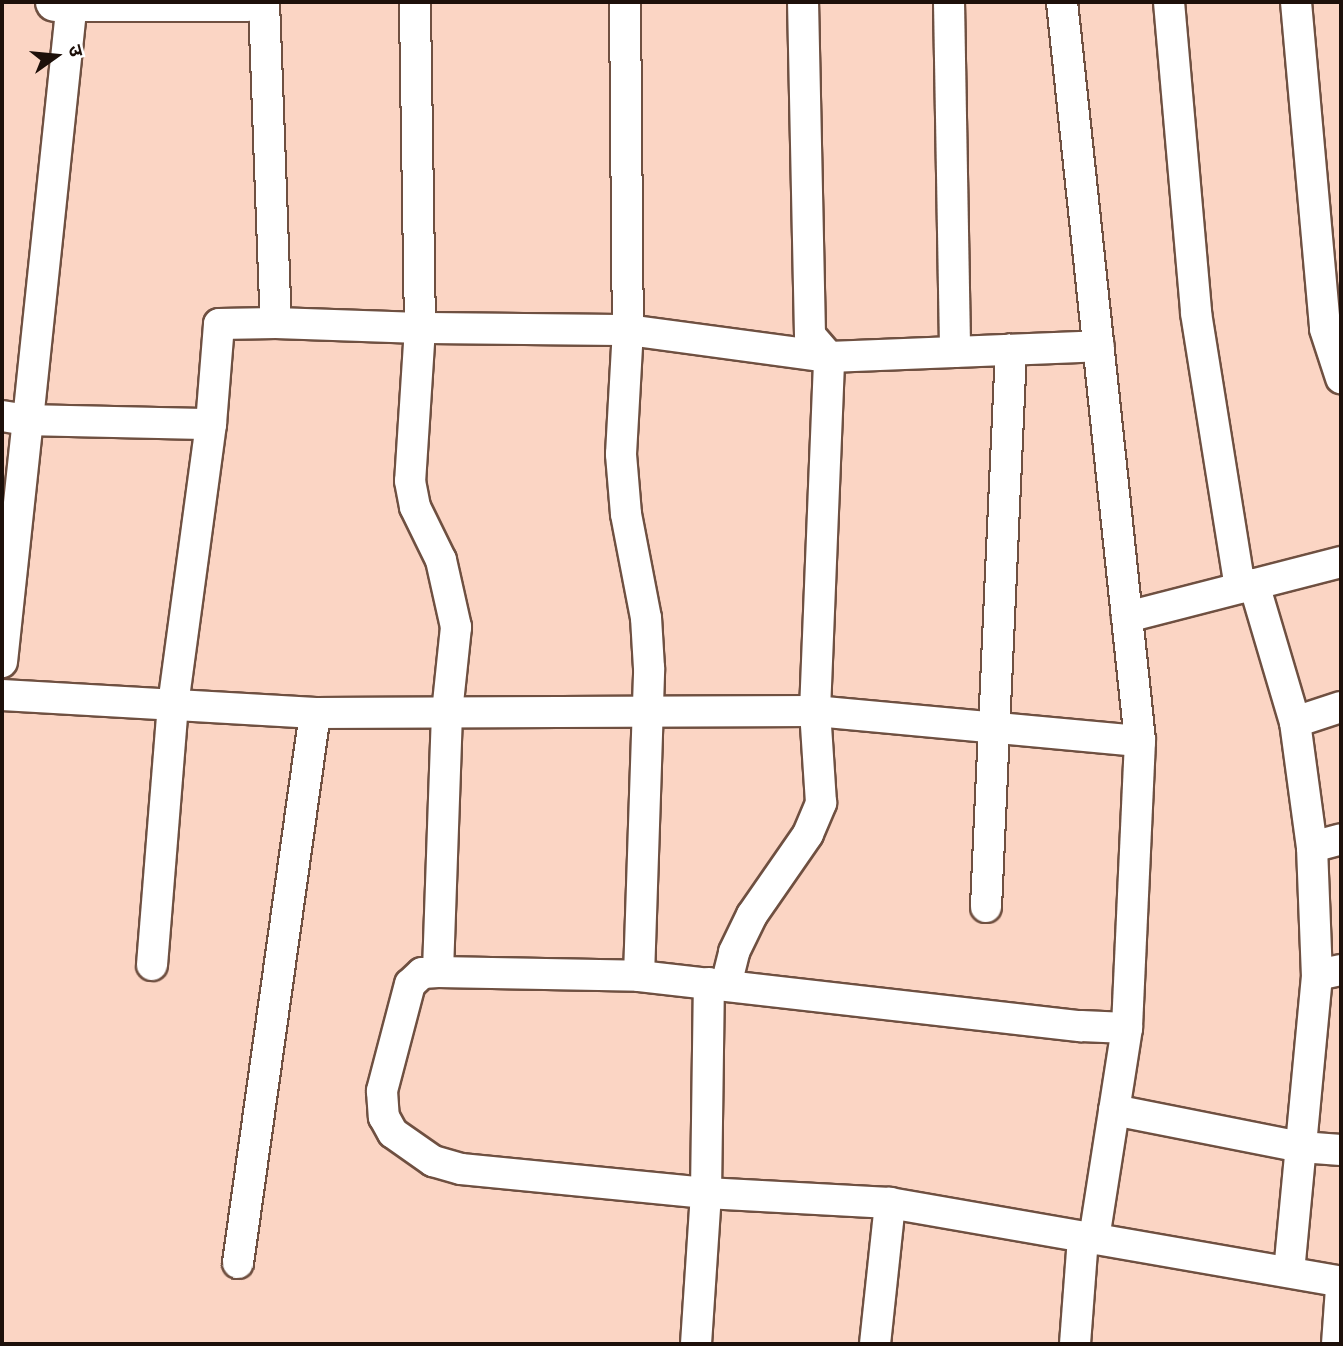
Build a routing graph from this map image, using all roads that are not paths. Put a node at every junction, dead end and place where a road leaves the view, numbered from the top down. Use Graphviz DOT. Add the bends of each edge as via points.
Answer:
graph roads {
  1 [pos="55,2"];
  2 [pos="248,2"];
  3 [pos="264,2"];
  4 [pos="415,2"];
  5 [pos="625,2"];
  6 [pos="803,2"];
  7 [pos="950,2"];
  8 [pos="1062,2"];
  9 [pos="1169,2"];
  10 [pos="1296,2"];
  11 [pos="72,3"];
  12 [pos="276,323"];
  13 [pos="420,328"];
  14 [pos="628,330"];
  15 [pos="1099,346"];
  16 [pos="1011,350"];
  17 [pos="955,352"];
  18 [pos="830,357"];
  19 [pos="1341,378"];
  20 [pos="15,418"];
  21 [pos="211,424"];
  22 [pos="1341,562"];
  23 [pos="1247,586"];
  24 [pos="1126,617"];
  25 [pos="2,663"];
  26 [pos="2,695"];
  27 [pos="173,705"];
  28 [pos="1341,707"];
  29 [pos="815,711"];
  30 [pos="447,712"];
  31 [pos="647,712"];
  32 [pos="315,713"];
  33 [pos="1295,722"];
  34 [pos="994,730"];
  35 [pos="1140,741"];
  36 [pos="1341,839"];
  37 [pos="1312,847"];
  38 [pos="986,907"];
  39 [pos="152,965"];
  40 [pos="438,972"];
  41 [pos="1329,973"];
  42 [pos="639,976"];
  43 [pos="718,984"];
  44 [pos="1127,1028"];
  45 [pos="1114,1110"];
  46 [pos="1301,1147"];
  47 [pos="1341,1150"];
  48 [pos="706,1193"];
  49 [pos="890,1203"];
  50 [pos="1089,1238"];
  51 [pos="238,1263"];
  52 [pos="1289,1272"];
  53 [pos="1341,1282"];
  54 [pos="1341,1288"];
  55 [pos="696,1344"];
  56 [pos="875,1344"];
  57 [pos="1075,1344"];
  58 [pos="1337,1344"];
  1 -- 11 [label="street"];
  2 -- 11 [label="street"];
  3 -- 12 [label="street"];
  4 -- 13 [label="street"];
  5 -- 14 [label="street"];
  6 -- 18 [label="street" via="810,335"];
  7 -- 17 [label="street"];
  8 -- 15 [label="street"];
  9 -- 23 [label="street" via="1196,313"];
  10 -- 19 [label="street" via="1325,329"];
  11 -- 20 [label="street"];
  12 -- 13 [label="street"];
  12 -- 21 [label="street" via="219,324"];
  13 -- 14 [label="street"];
  13 -- 30 [label="street" via="410,481 415,507 441,560 456,627"];
  14 -- 18 [label="street"];
  14 -- 31 [label="street" via="621,454 626,514 646,618"];
  15 -- 16 [label="street"];
  15 -- 24 [label="street"];
  16 -- 17 [label="street"];
  16 -- 34 [label="street"];
  17 -- 18 [label="street"];
  18 -- 29 [label="street"];
  20 -- 21 [label="street"];
  20 -- 25 [label="street"];
  21 -- 27 [label="street"];
  22 -- 23 [label="street"];
  23 -- 24 [label="street"];
  23 -- 33 [label="street"];
  24 -- 35 [label="street"];
  26 -- 27 [label="street"];
  27 -- 32 [label="street"];
  27 -- 39 [label="street"];
  28 -- 33 [label="street"];
  29 -- 31 [label="street"];
  29 -- 34 [label="street"];
  29 -- 43 [label="street" via="821,803 808,834 752,915"];
  30 -- 31 [label="street"];
  30 -- 32 [label="street"];
  30 -- 40 [label="street"];
  31 -- 42 [label="street"];
  32 -- 51 [label="street"];
  33 -- 37 [label="street"];
  34 -- 35 [label="street"];
  34 -- 38 [label="street"];
  35 -- 44 [label="street"];
  36 -- 37 [label="street"];
  37 -- 41 [label="street"];
  40 -- 42 [label="street"];
  40 -- 48 [label="street" via="422,973 410,984 382,1091 384,1117 409,1148 461,1169"];
  41 -- 46 [label="street"];
  42 -- 43 [label="street"];
  43 -- 44 [label="street"];
  43 -- 48 [label="street"];
  44 -- 45 [label="street"];
  45 -- 46 [label="street"];
  45 -- 50 [label="street"];
  46 -- 47 [label="street"];
  46 -- 52 [label="street"];
  48 -- 49 [label="street"];
  48 -- 55 [label="street"];
  49 -- 50 [label="street"];
  49 -- 56 [label="street"];
  50 -- 52 [label="street"];
  50 -- 57 [label="street"];
  52 -- 53 [label="street"];
  54 -- 58 [label="street"];
}
